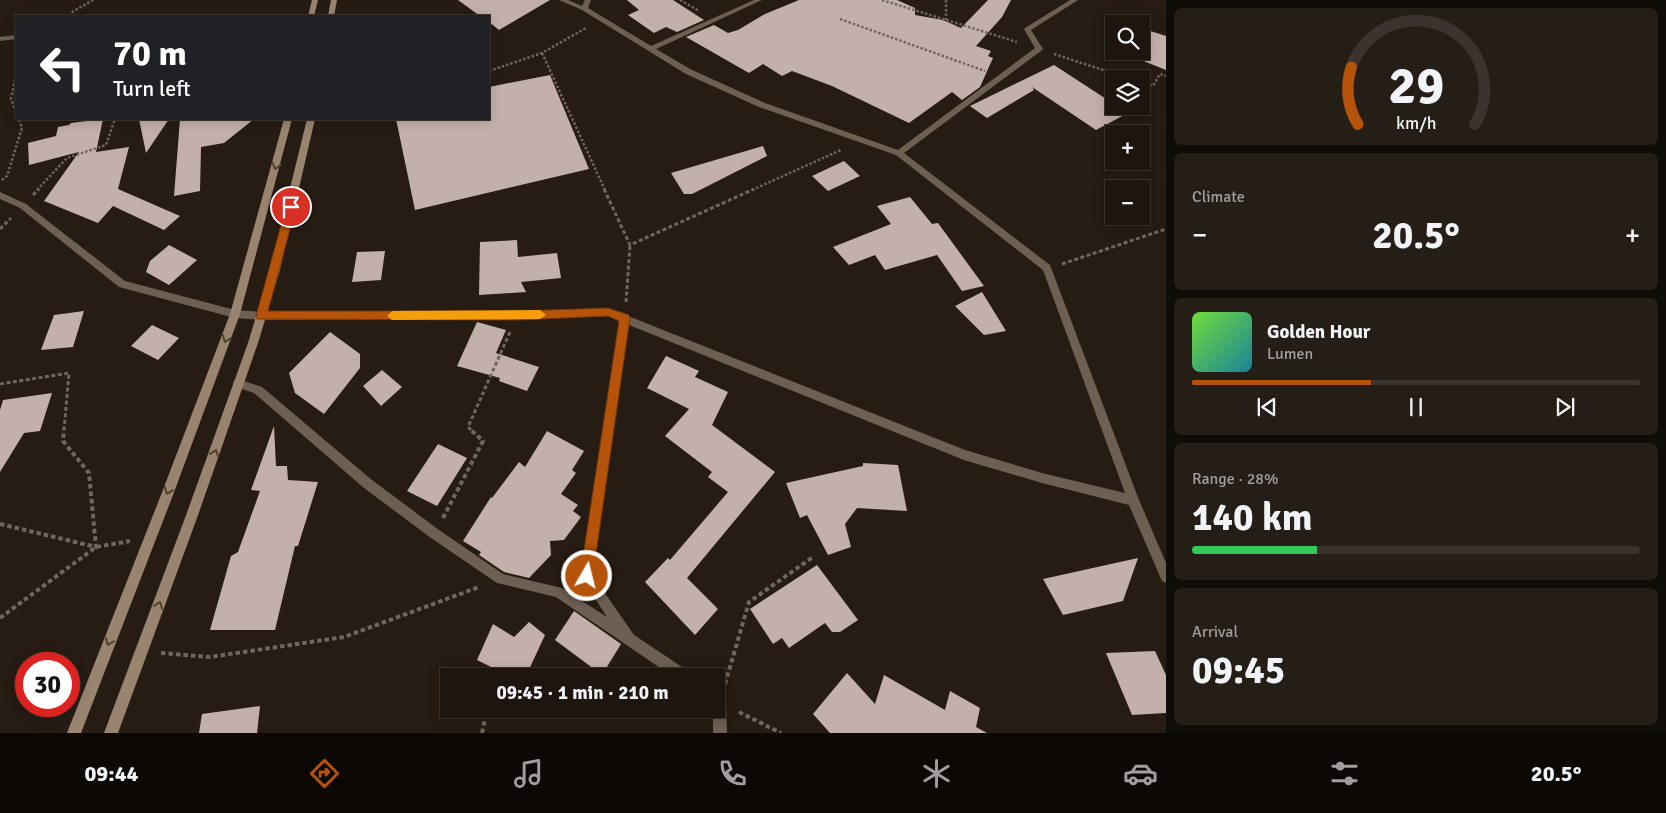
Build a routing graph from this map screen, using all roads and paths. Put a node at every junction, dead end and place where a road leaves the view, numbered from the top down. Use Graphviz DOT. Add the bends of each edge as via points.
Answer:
graph roads {
  1 [pos="93,0"];
  2 [pos="315,0"];
  3 [pos="334,0"];
  4 [pos="562,0"];
  5 [pos="588,0"];
  6 [pos="759,0"];
  7 [pos="882,0"];
  8 [pos="894,0"];
  9 [pos="946,0"];
  10 [pos="1075,0"];
  11 [pos="894,4"];
  12 [pos="584,9"];
  13 [pos="70,15"];
  14 [pos="311,15"];
  15 [pos="331,15"];
  16 [pos="840,19"];
  17 [pos="601,20"];
  18 [pos="946,20"];
  19 [pos="15,37"];
  20 [pos="0,39"];
  21 [pos="1039,49"];
  22 [pos="651,50"];
  23 [pos="542,53"];
  24 [pos="490,71"];
  25 [pos="1105,71"];
  26 [pos="1166,76"];
  27 [pos="1002,77"];
  28 [pos="15,80"];
  29 [pos="1150,85"];
  30 [pos="15,109"];
  31 [pos="19,120"];
  32 [pos="115,120"];
  33 [pos="288,120"];
  34 [pos="311,120"];
  35 [pos="862,140"];
  36 [pos="899,153"];
  37 [pos="0,182"];
  38 [pos="0,195"];
  39 [pos="23,206"];
  40 [pos="1166,229"];
  41 [pos="630,246"];
  42 [pos="1047,268"];
  43 [pos="235,314"];
  44 [pos="261,316"];
  45 [pos="517,316"];
  46 [pos="625,318"];
  47 [pos="0,384"];
  48 [pos="238,384"];
  49 [pos="1133,500"];
  50 [pos="0,524"];
  51 [pos="435,534"];
  52 [pos="150,537"];
  53 [pos="96,547"];
  54 [pos="813,557"];
  55 [pos="1166,577"];
  56 [pos="501,579"];
  57 [pos="0,618"];
  58 [pos="630,640"];
  59 [pos="141,652"];
  60 [pos="671,668"];
  61 [pos="725,679"];
  62 [pos="725,705"];
  63 [pos="485,718"];
  64 [pos="719,718"];
  65 [pos="74,733"];
  66 [pos="111,733"];
  67 [pos="482,733"];
  68 [pos="720,733"];
  69 [pos="781,733"];
  1 -- 13 [label="path"];
  2 -- 14 [label="street"];
  3 -- 15 [label="street"];
  4 -- 12 [label="street"];
  5 -- 12 [label="street"];
  6 -- 22 [label="street"];
  7 -- 11 [label="path"];
  8 -- 11 [label="path"];
  9 -- 18 [label="path"];
  10 -- 21 [label="street" via="1026,29"];
  11 -- 18 [label="path"];
  12 -- 17 [label="street"];
  16 -- 27 [label="path"];
  17 -- 22 [label="street"];
  17 -- 23 [label="path"];
  18 -- 21 [label="path"];
  19 -- 20 [label="street"];
  21 -- 25 [label="path"];
  21 -- 27 [label="street"];
  22 -- 35 [label="street" via="689,72 762,105"];
  23 -- 24 [label="path"];
  23 -- 41 [label="path"];
  26 -- 29 [label="path" via="1160,74"];
  27 -- 36 [label="street"];
  28 -- 30 [label="path" via="11,99"];
  31 -- 37 [label="path" via="22,128 7,176"];
  32 -- 39 [label="path" via="106,145 67,158"];
  33 -- 43 [label="street, one-way"];
  34 -- 44 [label="street" via="289,216"];
  35 -- 36 [label="street"];
  35 -- 41 [label="path"];
  36 -- 42 [label="street"];
  38 -- 39 [label="street"];
  39 -- 43 [label="street" via="122,284"];
  40 -- 42 [label="path"];
  41 -- 46 [label="path"];
  42 -- 49 [label="street"];
  43 -- 44 [label="street"];
  43 -- 52 [label="street, one-way"];
  44 -- 45 [label="street"];
  44 -- 48 [label="street"];
  45 -- 46 [label="street" via="608,312"];
  45 -- 51 [label="path" via="468,427 483,441"];
  46 -- 49 [label="street" via="964,454 1042,478"];
  46 -- 58 [label="street" via="587,576"];
  47 -- 53 [label="path" via="69,372 63,441 89,473"];
  48 -- 51 [label="street" via="258,390 368,484"];
  59 -- 48 [label="street, one-way"];
  49 -- 55 [label="street"];
  50 -- 53 [label="path"];
  51 -- 56 [label="street"];
  52 -- 53 [label="path"];
  52 -- 65 [label="street, one-way"];
  53 -- 57 [label="path"];
  54 -- 61 [label="path" via="749,602"];
  56 -- 58 [label="street" via="558,592"];
  56 -- 59 [label="path" via="344,637 210,657"];
  58 -- 60 [label="street"];
  59 -- 66 [label="street"];
  62 -- 69 [label="path"];
  63 -- 67 [label="path"];
  64 -- 68 [label="street"];
}
